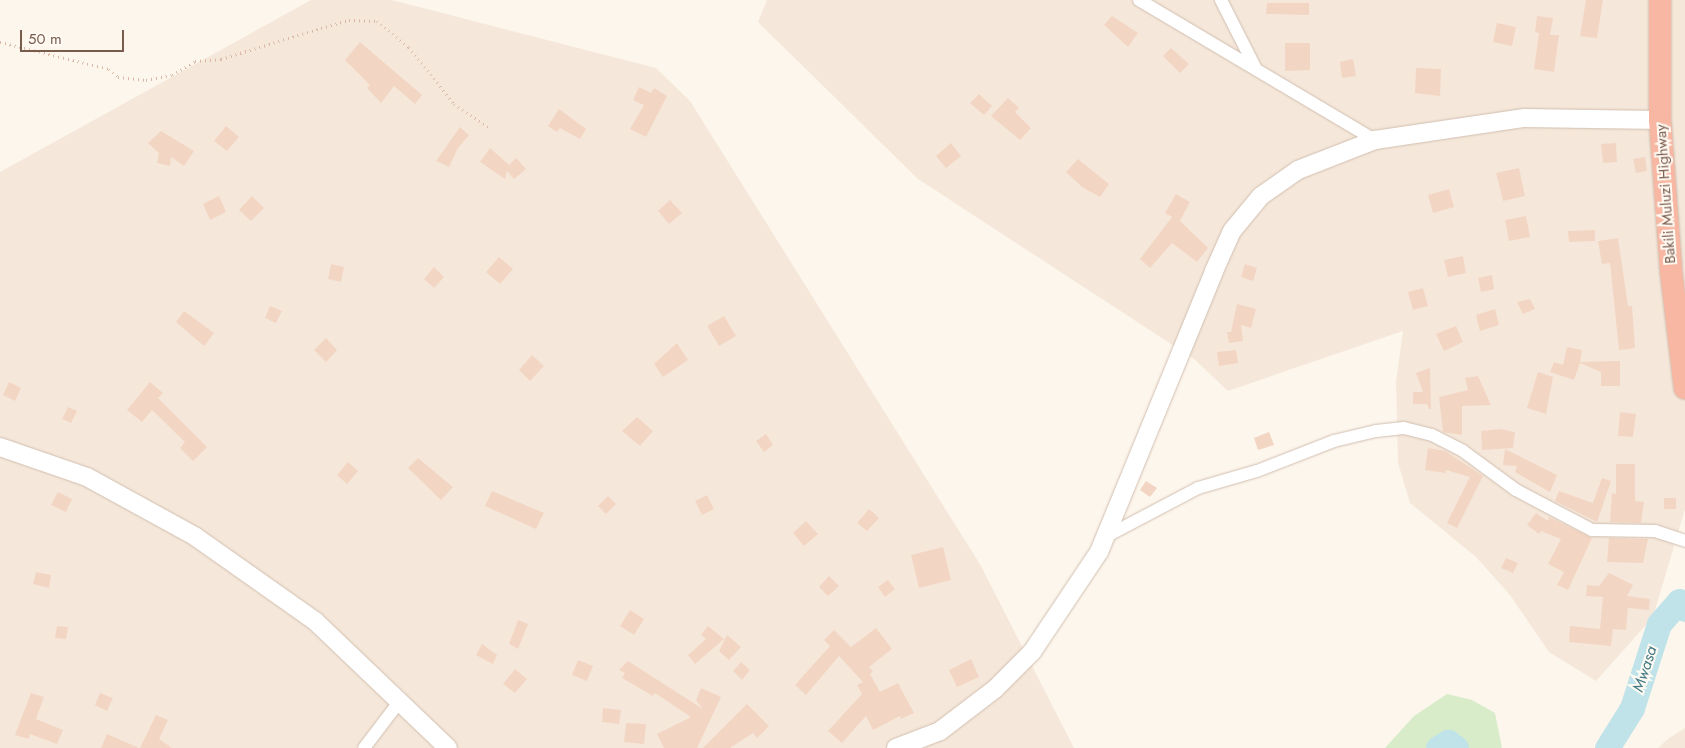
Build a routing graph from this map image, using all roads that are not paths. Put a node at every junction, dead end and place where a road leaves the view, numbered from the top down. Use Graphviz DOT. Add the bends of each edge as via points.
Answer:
graph roads {
  1 [pos="1139,0"];
  2 [pos="1221,0"];
  3 [pos="1660,0"];
  4 [pos="1256,69"];
  5 [pos="1660,120"];
  6 [pos="1375,140"];
  7 [pos="1685,388"];
  8 [pos="0,447"];
  9 [pos="1106,536"];
  10 [pos="1685,541"];
  11 [pos="399,702"];
  12 [pos="364,748"];
  13 [pos="448,748"];
  14 [pos="896,748"];
  1 -- 4 [label="street"];
  2 -- 4 [label="street"];
  3 -- 5 [label="highway, Bakili Muluzi Highway"];
  4 -- 6 [label="street"];
  5 -- 6 [label="street" via="1524,118"];
  5 -- 7 [label="highway, Bakili Muluzi Highway" via="1671,270"];
  6 -- 9 [label="street" via="1298,170 1261,196 1232,231"];
  8 -- 11 [label="street" via="87,478 196,537 315,621"];
  9 -- 10 [label="street" via="1198,488 1257,471 1334,441 1404,428 1440,439 1516,490 1592,530 1655,531"];
  9 -- 14 [label="street" via="1100,552 1032,652 995,689 940,731"];
  11 -- 12 [label="street"];
  11 -- 13 [label="street"];
}
